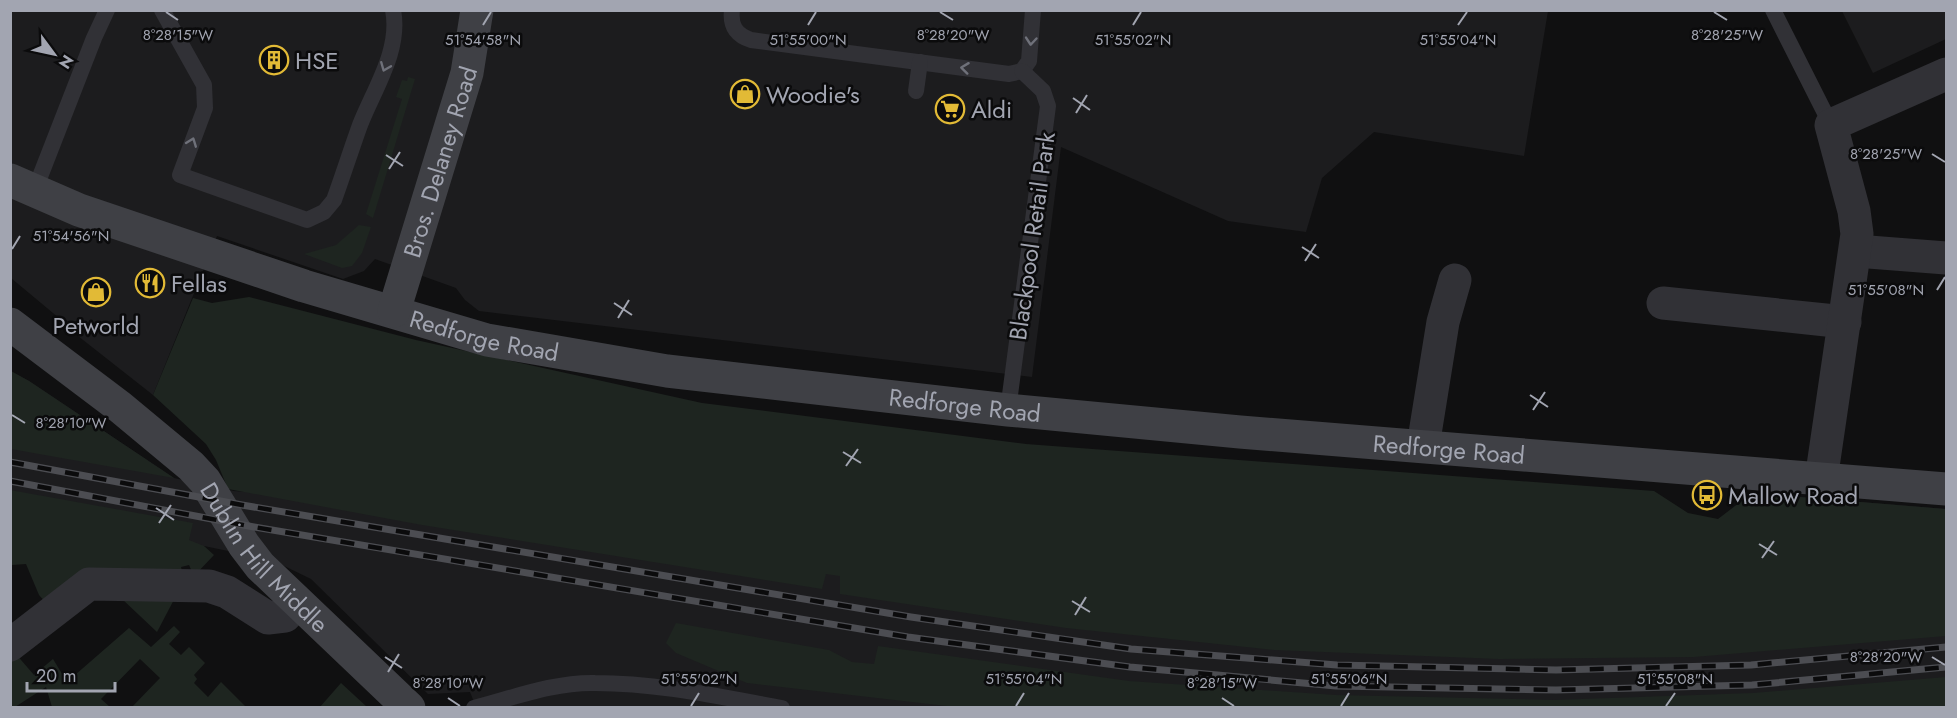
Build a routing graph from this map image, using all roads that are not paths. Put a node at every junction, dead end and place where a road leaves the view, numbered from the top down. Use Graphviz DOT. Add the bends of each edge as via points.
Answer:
graph roads {
  1 [pos="107,10"];
  2 [pos="162,10"];
  3 [pos="393,10"];
  4 [pos="477,10"];
  5 [pos="732,10"];
  6 [pos="1034,10"];
  7 [pos="1773,10"];
  8 [pos="920,62"];
  9 [pos="1022,71"];
  10 [pos="1947,74"];
  11 [pos="916,91"];
  12 [pos="1831,125"];
  13 [pos="22,186"];
  14 [pos="1856,251"];
  15 [pos="1947,258"];
  16 [pos="1455,280"];
  17 [pos="1663,303"];
  18 [pos="393,311"];
  19 [pos="1845,322"];
  20 [pos="10,324"];
  21 [pos="1008,410"];
  22 [pos="1423,446"];
  23 [pos="1821,480"];
  24 [pos="1947,489"];
  25 [pos="297,602"];
  26 [pos="10,645"];
  27 [pos="410,708"];
  28 [pos="474,708"];
  29 [pos="782,708"];
  1 -- 13 [label="lane"];
  3 -- 2 [label="lane, one-way" via="395,21 387,65 334,200 324,212 306,220 180,175 207,99 204,85"];
  4 -- 18 [label="street, Bros. Delaney Road" via="467,73"];
  5 -- 8 [label="lane" via="734,29 751,40"];
  6 -- 9 [label="lane, one-way" via="1029,61"];
  7 -- 12 [label="lane"];
  9 -- 8 [label="lane, one-way" via="1009,74"];
  8 -- 11 [label="lane"];
  9 -- 21 [label="lane, Blackpool Retail Park" via="1043,91 1048,106"];
  10 -- 12 [label="street"];
  12 -- 14 [label="street" via="1857,222"];
  13 -- 18 [label="street, Redforge Road" via="118,224 304,286"];
  14 -- 15 [label="street"];
  14 -- 19 [label="street"];
  16 -- 22 [label="street" via="1443,322"];
  17 -- 19 [label="street"];
  18 -- 21 [label="street, Redforge Road" via="487,340 667,371"];
  19 -- 23 [label="street"];
  20 -- 25 [label="street, Dublin Hill Middle" via="191,466 205,481 243,545"];
  21 -- 22 [label="street, Redforge Road"];
  22 -- 23 [label="street, Redforge Road"];
  23 -- 24 [label="street, Redforge Road"];
  25 -- 26 [label="street" via="285,616 268,618 218,588 89,584"];
  25 -- 27 [label="street, Dublin Hill Middle"];
  28 -- 29 [label="lane" via="536,691 594,682 664,688"];
}
